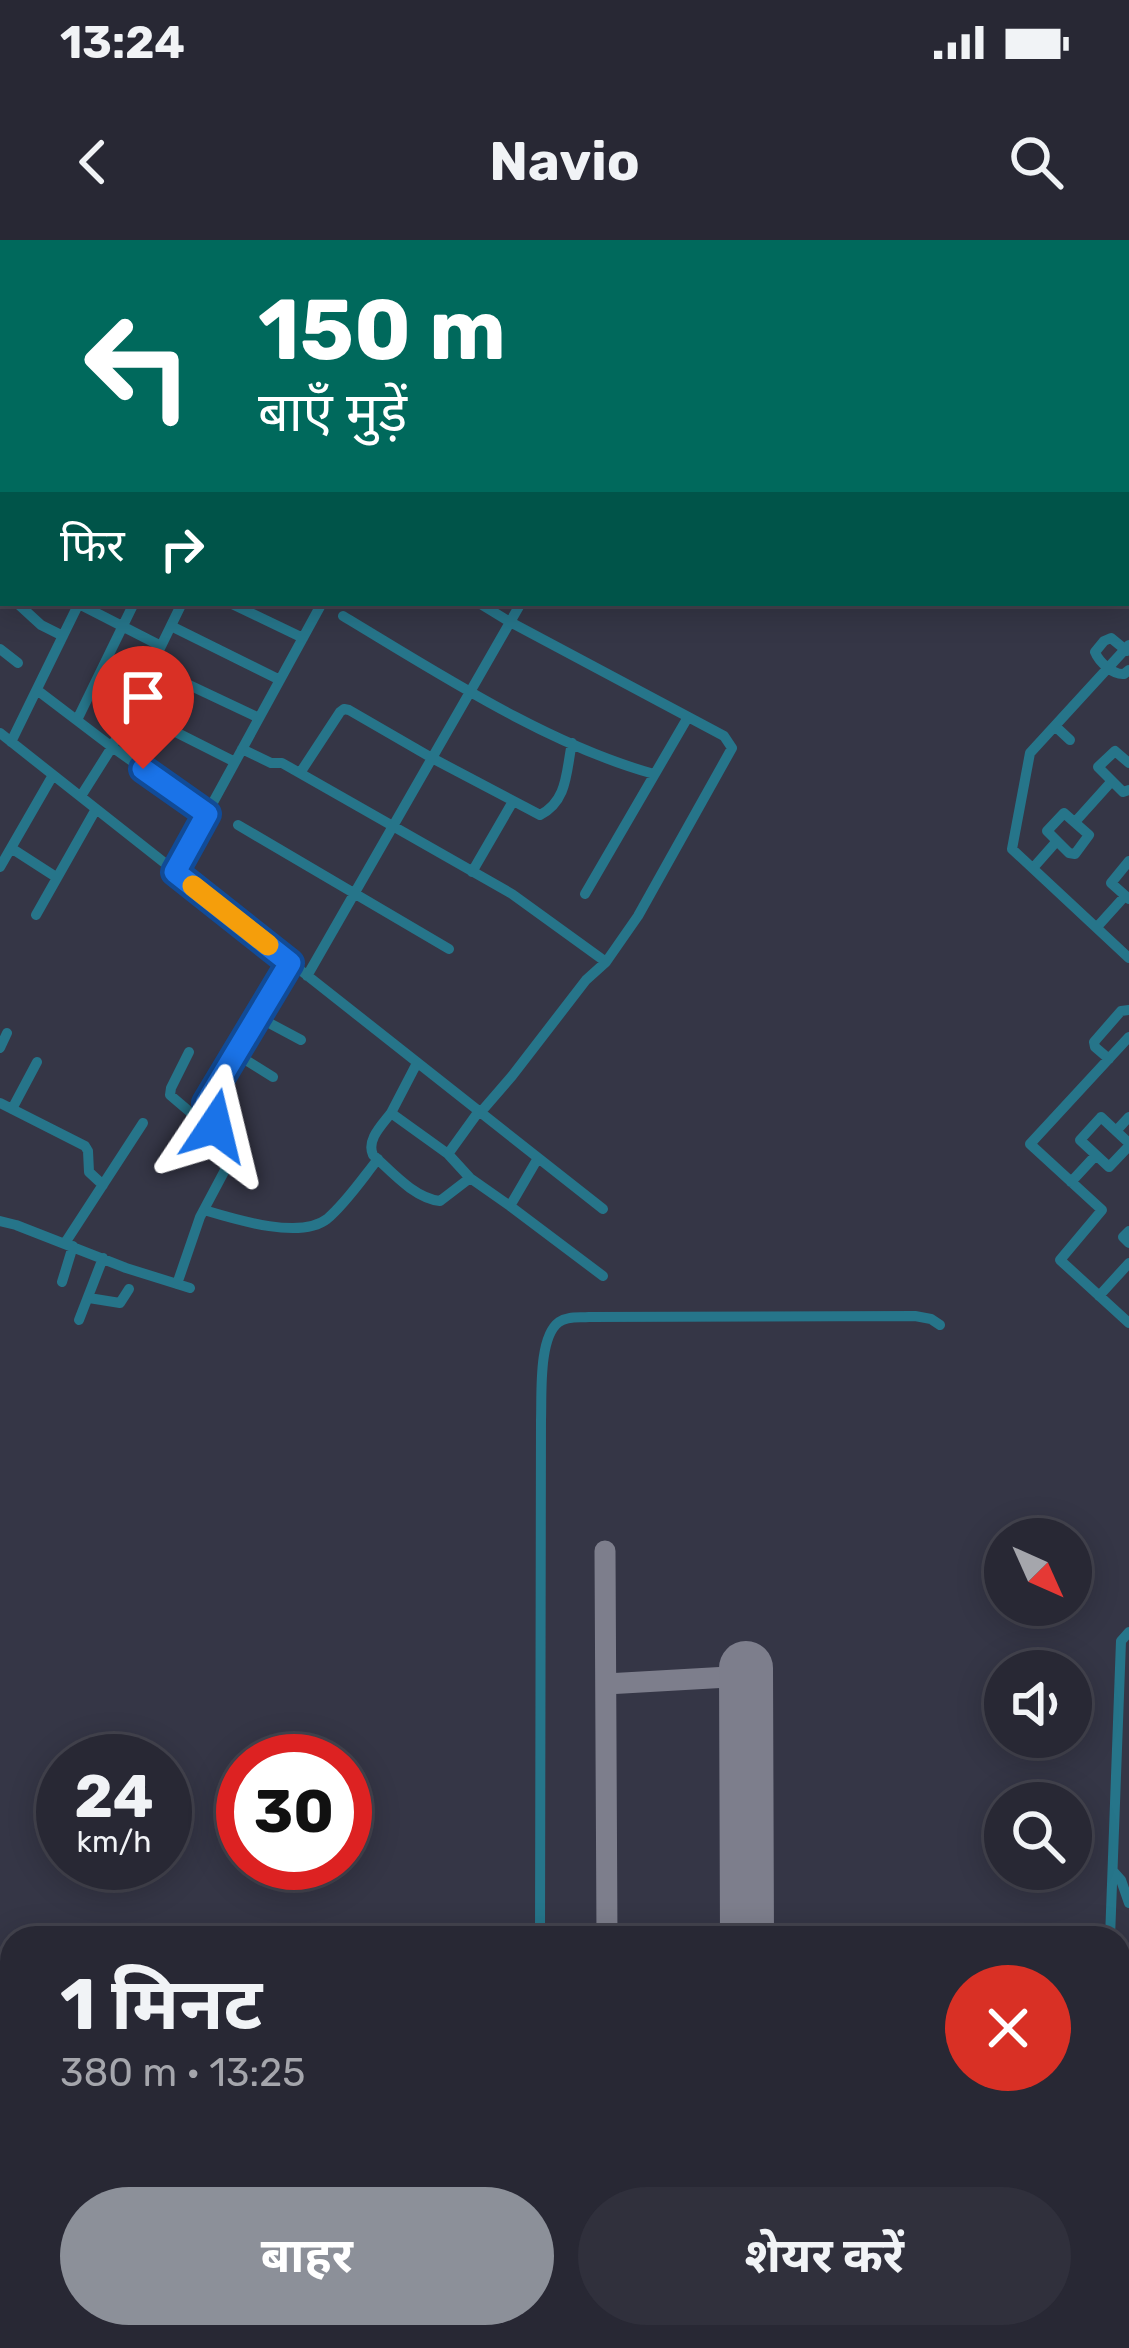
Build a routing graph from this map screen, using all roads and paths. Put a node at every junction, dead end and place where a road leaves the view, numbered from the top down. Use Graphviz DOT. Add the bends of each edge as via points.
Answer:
graph roads {
  1 [pos="20,606"];
  2 [pos="78,606"];
  3 [pos="83,606"];
  4 [pos="133,606"];
  5 [pos="181,606"];
  6 [pos="236,606"];
  7 [pos="320,606"];
  8 [pos="484,606"];
  9 [pos="519,606"];
  10 [pos="343,616"];
  11 [pos="510,622"];
  12 [pos="123,626"];
  13 [pos="171,626"];
  14 [pos="63,636"];
  15 [pos="303,638"];
  16 [pos="161,646"];
  17 [pos="0,649"];
  18 [pos="1128,650"];
  19 [pos="18,663"];
  20 [pos="151,667"];
  21 [pos="1109,668"];
  22 [pos="1129,670"];
  23 [pos="280,680"];
  24 [pos="37,689"];
  25 [pos="470,692"];
  26 [pos="130,709"];
  27 [pos="688,717"];
  28 [pos="259,718"];
  29 [pos="77,720"];
  30 [pos="1054,726"];
  31 [pos="0,733"];
  32 [pos="1070,740"];
  33 [pos="11,742"];
  34 [pos="572,743"];
  35 [pos="112,747"];
  36 [pos="242,749"];
  37 [pos="432,758"];
  38 [pos="236,762"];
  39 [pos="1129,762"];
  40 [pos="300,773"];
  41 [pos="654,774"];
  42 [pos="53,775"];
  43 [pos="1111,782"];
  44 [pos="1129,790"];
  45 [pos="81,796"];
  46 [pos="512,802"];
  47 [pos="96,808"];
  48 [pos="207,814"];
  49 [pos="1075,822"];
  50 [pos="238,825"];
  51 [pos="393,827"];
  52 [pos="1056,842"];
  53 [pos="11,848"];
  54 [pos="1129,861"];
  55 [pos="0,867"];
  56 [pos="1033,868"];
  57 [pos="175,872"];
  58 [pos="472,872"];
  59 [pos="56,877"];
  60 [pos="354,894"];
  61 [pos="585,894"];
  62 [pos="1127,898"];
  63 [pos="36,915"];
  64 [pos="1097,927"];
  65 [pos="449,949"];
  66 [pos="1129,958"];
  67 [pos="606,962"];
  68 [pos="290,963"];
  69 [pos="307,976"];
  70 [pos="1129,1010"];
  71 [pos="258,1017"];
  72 [pos="7,1034"];
  73 [pos="1129,1037"];
  74 [pos="301,1040"];
  75 [pos="0,1048"];
  76 [pos="189,1052"];
  77 [pos="236,1054"];
  78 [pos="1109,1059"];
  79 [pos="37,1062"];
  80 [pos="417,1063"];
  81 [pos="274,1077"];
  82 [pos="206,1103"];
  83 [pos="6,1106"];
  84 [pos="480,1112"];
  85 [pos="391,1113"];
  86 [pos="1129,1117"];
  87 [pos="197,1118"];
  88 [pos="143,1124"];
  89 [pos="1117,1131"];
  90 [pos="1129,1144"];
  91 [pos="179,1149"];
  92 [pos="448,1154"];
  93 [pos="1096,1154"];
  94 [pos="538,1158"];
  95 [pos="378,1160"];
  96 [pos="470,1178"];
  97 [pos="1071,1182"];
  98 [pos="103,1184"];
  99 [pos="510,1206"];
  100 [pos="603,1209"];
  101 [pos="204,1210"];
  102 [pos="0,1221"];
  103 [pos="1129,1231"];
  104 [pos="1129,1243"];
  105 [pos="69,1245"];
  106 [pos="103,1258"];
  107 [pos="1129,1263"];
  108 [pos="603,1276"];
  109 [pos="62,1282"];
  110 [pos="129,1289"];
  111 [pos="1100,1296"];
  112 [pos="89,1298"];
  113 [pos="79,1320"];
  114 [pos="1129,1323"];
  115 [pos="940,1325"];
  116 [pos="1129,1632"];
  117 [pos="1123,1736"];
  118 [pos="1115,1814"];
  119 [pos="1129,1814"];
  120 [pos="1112,1871"];
  121 [pos="1129,1902"];
  122 [pos="540,1926"];
  123 [pos="1110,1926"];
  1 -- 14 [label="street"];
  2 -- 14 [label="street"];
  3 -- 12 [label="street"];
  4 -- 12 [label="street"];
  5 -- 13 [label="street"];
  6 -- 15 [label="street"];
  7 -- 15 [label="street"];
  8 -- 11 [label="street"];
  9 -- 11 [label="street"];
  10 -- 25 [label="street"];
  11 -- 25 [label="street"];
  11 -- 27 [label="street"];
  12 -- 16 [label="street"];
  12 -- 29 [label="street"];
  13 -- 16 [label="street"];
  13 -- 23 [label="street"];
  14 -- 24 [label="street"];
  15 -- 23 [label="street"];
  16 -- 20 [label="street"];
  17 -- 19 [label="street"];
  18 -- 21 [label="street"];
  18 -- 21 [label="street" via="1111,638 1100,646 1096,656"];
  20 -- 26 [label="street"];
  20 -- 28 [label="street"];
  21 -- 22 [label="street"];
  21 -- 30 [label="street"];
  23 -- 28 [label="street"];
  24 -- 29 [label="street"];
  24 -- 33 [label="street"];
  25 -- 34 [label="street"];
  25 -- 37 [label="street"];
  26 -- 35 [label="street"];
  26 -- 38 [label="street"];
  27 -- 41 [label="street"];
  27 -- 67 [label="street" via="732,748"];
  28 -- 36 [label="street"];
  29 -- 35 [label="street"];
  30 -- 32 [label="street"];
  30 -- 56 [label="street" via="1030,753 1012,849"];
  31 -- 33 [label="street"];
  33 -- 42 [label="street"];
  34 -- 41 [label="street"];
  34 -- 46 [label="street" via="565,787 551,810 540,815"];
  35 -- 45 [label="street"];
  35 -- 48 [label="street"];
  36 -- 38 [label="street"];
  36 -- 40 [label="street"];
  37 -- 40 [label="street" via="344,709"];
  37 -- 46 [label="street"];
  37 -- 51 [label="street"];
  38 -- 48 [label="street"];
  39 -- 43 [label="street" via="1115,751 1099,766"];
  40 -- 51 [label="street"];
  41 -- 61 [label="street"];
  42 -- 45 [label="street"];
  42 -- 53 [label="street"];
  43 -- 44 [label="street"];
  43 -- 49 [label="street"];
  45 -- 47 [label="street"];
  46 -- 58 [label="street"];
  47 -- 57 [label="street"];
  47 -- 59 [label="street"];
  48 -- 57 [label="street"];
  49 -- 52 [label="street" via="1064,813 1049,827"];
  49 -- 52 [label="street" via="1089,838 1075,854"];
  50 -- 60 [label="street"];
  51 -- 58 [label="street"];
  51 -- 60 [label="street"];
  52 -- 56 [label="street"];
  53 -- 55 [label="street"];
  53 -- 59 [label="street"];
  54 -- 62 [label="street" via="1112,883"];
  56 -- 64 [label="street"];
  57 -- 68 [label="street"];
  58 -- 67 [label="street"];
  59 -- 63 [label="street"];
  60 -- 65 [label="street"];
  60 -- 69 [label="street"];
  62 -- 64 [label="street"];
  64 -- 66 [label="street"];
  67 -- 84 [label="street"];
  68 -- 69 [label="street"];
  68 -- 71 [label="street"];
  69 -- 80 [label="street"];
  70 -- 78 [label="street" via="1094,1042"];
  71 -- 74 [label="street"];
  71 -- 77 [label="street"];
  72 -- 75 [label="street"];
  73 -- 78 [label="street"];
  76 -- 87 [label="street" via="170,1094"];
  77 -- 81 [label="street"];
  77 -- 82 [label="street"];
  78 -- 97 [label="street" via="1030,1144"];
  79 -- 83 [label="street"];
  80 -- 84 [label="street"];
  80 -- 85 [label="street"];
  82 -- 87 [label="street"];
  82 -- 101 [label="street" via="226,1158"];
  83 -- 98 [label="street" via="85,1146 89,1172"];
  84 -- 92 [label="street"];
  84 -- 94 [label="street"];
  85 -- 92 [label="street"];
  85 -- 95 [label="street" via="371,1142"];
  86 -- 89 [label="street"];
  87 -- 91 [label="street"];
  88 -- 98 [label="street"];
  89 -- 90 [label="street"];
  89 -- 93 [label="street" via="1101,1117 1080,1140"];
  90 -- 93 [label="street" via="1109,1167"];
  92 -- 96 [label="street"];
  93 -- 97 [label="street"];
  94 -- 99 [label="street"];
  94 -- 100 [label="street"];
  95 -- 96 [label="street" via="433,1201"];
  95 -- 101 [label="street" via="312,1226"];
  96 -- 99 [label="street"];
  97 -- 111 [label="street" via="1102,1210 1060,1260"];
  98 -- 105 [label="street"];
  99 -- 108 [label="street"];
  101 -- 106 [label="street" via="184,1286"];
  102 -- 105 [label="street"];
  103 -- 104 [label="street"];
  105 -- 106 [label="street"];
  105 -- 109 [label="street"];
  106 -- 112 [label="street"];
  107 -- 111 [label="street"];
  110 -- 112 [label="street" via="120,1303"];
  111 -- 114 [label="street"];
  112 -- 113 [label="street"];
  115 -- 122 [label="street" via="915,1316 557,1323 544,1359 541,1420"];
  116 -- 117 [label="street" via="1121,1641"];
  117 -- 118 [label="street"];
  118 -- 119 [label="street"];
  118 -- 120 [label="street"];
  120 -- 121 [label="street"];
  120 -- 123 [label="street"];
}
